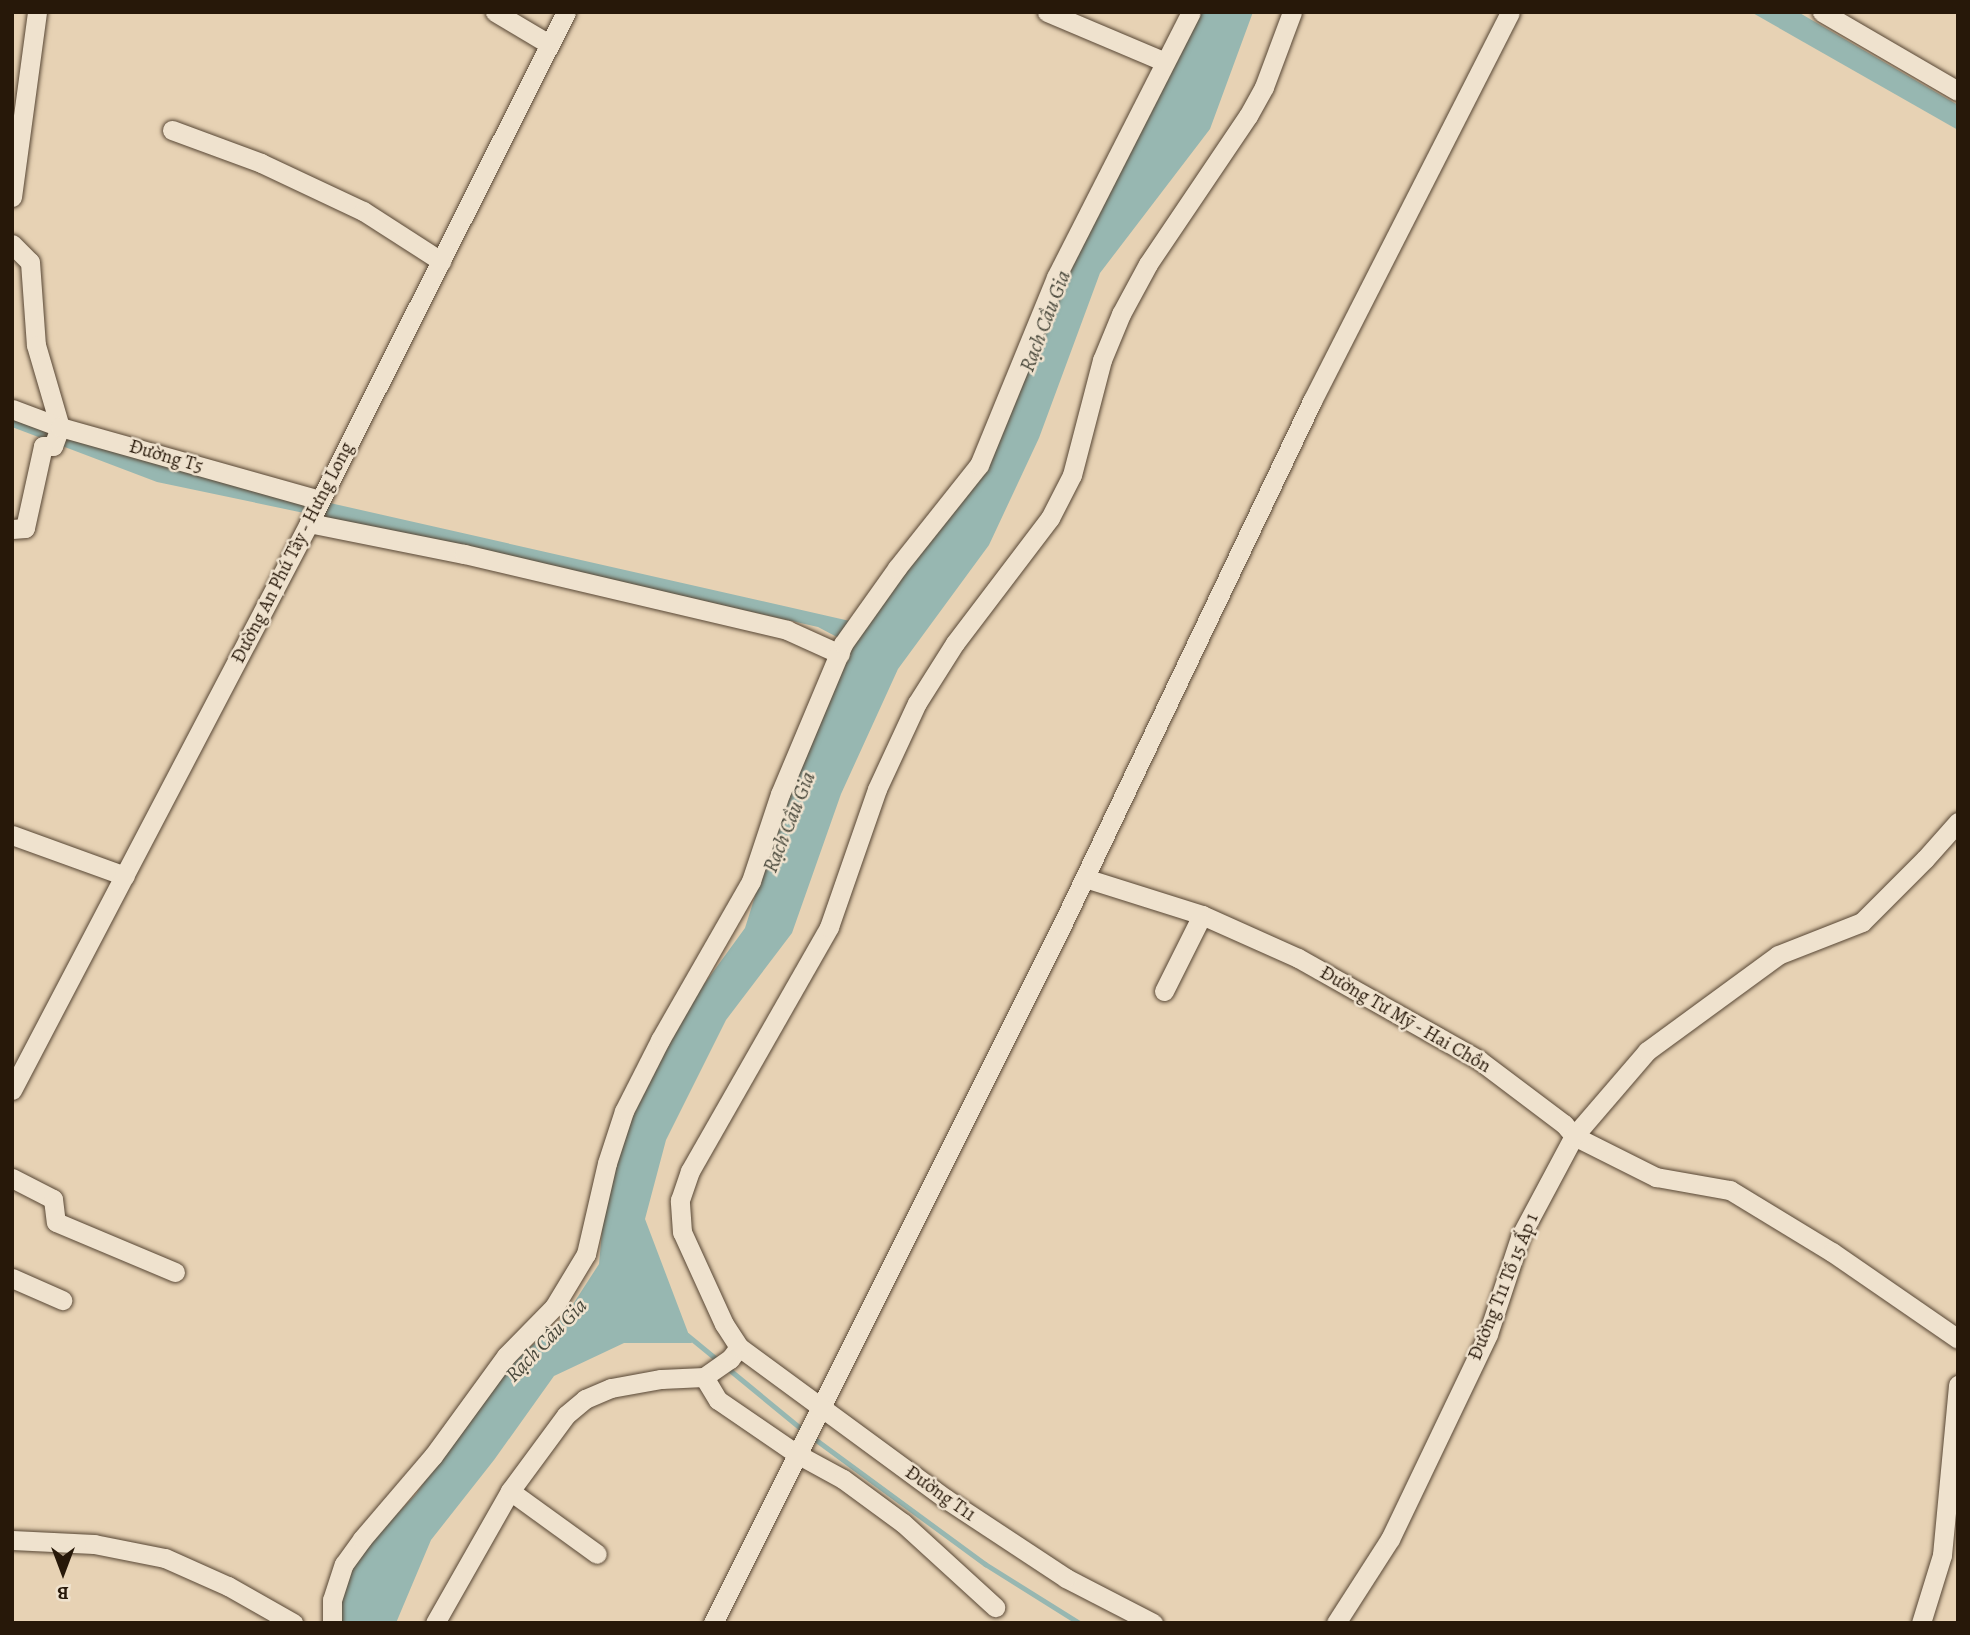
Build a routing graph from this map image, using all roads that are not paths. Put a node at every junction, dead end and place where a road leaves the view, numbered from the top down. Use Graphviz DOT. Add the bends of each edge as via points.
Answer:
graph roads {
  1 [pos="37,12"];
  2 [pos="495,12"];
  3 [pos="566,12"];
  4 [pos="1047,12"];
  5 [pos="1191,12"];
  6 [pos="1292,12"];
  7 [pos="1510,12"];
  8 [pos="1822,12"];
  9 [pos="549,44"];
  10 [pos="1163,61"];
  11 [pos="1958,91"];
  12 [pos="172,130"];
  13 [pos="16,142"];
  14 [pos="12,197"];
  15 [pos="12,244"];
  16 [pos="441,261"];
  17 [pos="12,409"];
  18 [pos="60,427"];
  19 [pos="320,500"];
  20 [pos="310,521"];
  21 [pos="12,529"];
  22 [pos="842,649"];
  23 [pos="1958,822"];
  24 [pos="12,835"];
  25 [pos="125,876"];
  26 [pos="1085,878"];
  27 [pos="1202,915"];
  28 [pos="1164,991"];
  29 [pos="12,1090"];
  30 [pos="1574,1136"];
  31 [pos="12,1178"];
  32 [pos="175,1272"];
  33 [pos="12,1278"];
  34 [pos="62,1300"];
  35 [pos="1958,1339"];
  36 [pos="735,1353"];
  37 [pos="704,1377"];
  38 [pos="1958,1385"];
  39 [pos="821,1409"];
  40 [pos="797,1454"];
  41 [pos="510,1491"];
  42 [pos="12,1540"];
  43 [pos="597,1554"];
  44 [pos="1950,1556"];
  45 [pos="995,1608"];
  46 [pos="293,1623"];
  47 [pos="332,1623"];
  48 [pos="435,1623"];
  49 [pos="713,1623"];
  50 [pos="1153,1623"];
  51 [pos="1336,1623"];
  52 [pos="1920,1623"];
  1 -- 13 [label="street"];
  2 -- 9 [label="street"];
  3 -- 9 [label="street, Đường An Phú Tây - Hưng Long"];
  4 -- 10 [label="street"];
  5 -- 10 [label="street"];
  6 -- 36 [label="street, Đường T11" via="1248,116 1148,264 1121,314 1102,360 1072,475 1050,517 955,643 917,703 877,789 829,927 690,1171 680,1200 682,1233"];
  7 -- 26 [label="street" via="1312,401"];
  8 -- 11 [label="street"];
  9 -- 16 [label="street, Đường An Phú Tây - Hưng Long"];
  10 -- 22 [label="street" via="1056,277 979,465 897,568"];
  12 -- 16 [label="street" via="261,163 363,211"];
  13 -- 14 [label="street"];
  15 -- 18 [label="street" via="30,262 36,345"];
  16 -- 19 [label="street, Đường An Phú Tây - Hưng Long"];
  17 -- 18 [label="street, Đường T5"];
  18 -- 19 [label="street, Đường T5"];
  18 -- 21 [label="street" via="53,446 43,446 25,528"];
  19 -- 20 [label="street, Đường An Phú Tây - Hưng Long"];
  20 -- 22 [label="street" via="787,630"];
  20 -- 25 [label="street, Đường An Phú Tây - Hưng Long"];
  22 -- 47 [label="street" via="780,794 751,881 624,1111 586,1254 554,1307 506,1356 433,1456 356,1547 336,1585"];
  23 -- 30 [label="street, Đường T11 Tổ 15 Ấp 1" via="1862,922 1778,955 1647,1051"];
  24 -- 25 [label="street"];
  25 -- 29 [label="street, Đường An Phú Tây - Hưng Long"];
  26 -- 27 [label="street, Đường Tư Mỹ - Hai Chồn"];
  26 -- 39 [label="street"];
  27 -- 28 [label="street"];
  27 -- 30 [label="street, Đường Tư Mỹ - Hai Chồn" via="1298,958 1479,1060"];
  30 -- 35 [label="street, Đường Tư Mỹ - Hai Chồn" via="1656,1177 1730,1190 1832,1252"];
  30 -- 51 [label="street, Đường T11 Tổ 15 Ấp 1" via="1520,1237 1488,1334 1390,1539"];
  31 -- 32 [label="street" via="53,1199 56,1222"];
  33 -- 34 [label="street"];
  36 -- 37 [label="street"];
  36 -- 39 [label="street, Đường T11"];
  37 -- 40 [label="street" via="718,1400"];
  37 -- 41 [label="street" via="611,1388 585,1399 566,1415"];
  38 -- 44 [label="street"];
  39 -- 40 [label="street"];
  39 -- 50 [label="street, Đường T11" via="1066,1578"];
  40 -- 45 [label="street" via="843,1479 903,1522"];
  40 -- 49 [label="street"];
  41 -- 43 [label="street"];
  41 -- 48 [label="street"];
  42 -- 46 [label="street" via="94,1545 165,1558 228,1586"];
  44 -- 52 [label="street"];
}
